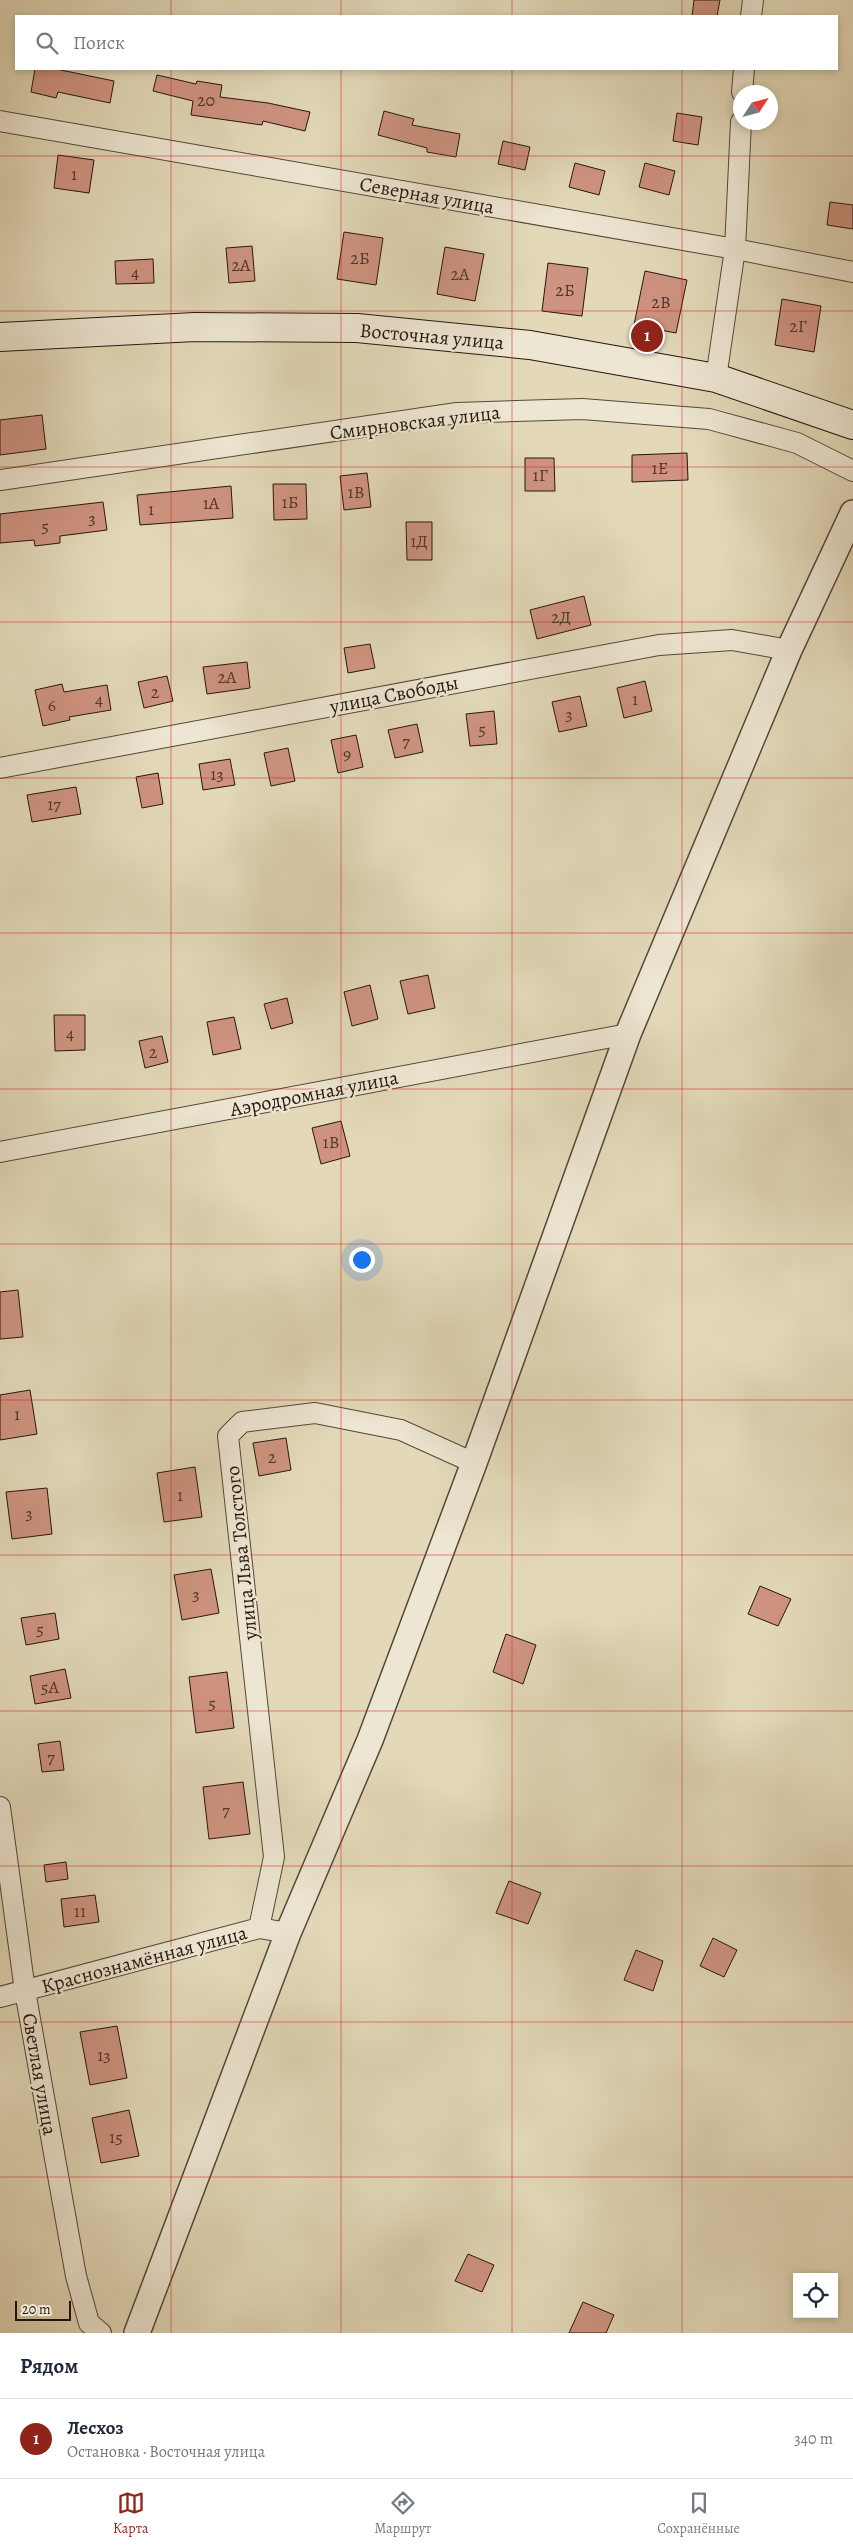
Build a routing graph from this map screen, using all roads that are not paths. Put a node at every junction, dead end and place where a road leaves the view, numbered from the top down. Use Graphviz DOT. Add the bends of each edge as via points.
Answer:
graph roads {
  1 [pos="753,0"];
  2 [pos="751,15"];
  3 [pos="744,70"];
  4 [pos="743,85"];
  5 [pos="0,121"];
  6 [pos="741,130"];
  7 [pos="735,248"];
  8 [pos="853,272"];
  9 [pos="0,337"];
  10 [pos="716,378"];
  11 [pos="853,425"];
  12 [pos="853,471"];
  13 [pos="0,480"];
  14 [pos="853,513"];
  15 [pos="789,650"];
  16 [pos="0,768"];
  17 [pos="628,1034"];
  18 [pos="0,1152"];
  19 [pos="474,1463"];
  20 [pos="0,1807"];
  21 [pos="259,1928"];
  22 [pos="288,1933"];
  23 [pos="25,1990"];
  24 [pos="0,1997"];
  25 [pos="101,2333"];
  26 [pos="136,2333"];
  1 -- 2 [label="street"];
  3 -- 4 [label="street"];
  5 -- 7 [label="street, Северная улица"];
  6 -- 7 [label="street"];
  7 -- 8 [label="street, Северная улица"];
  7 -- 10 [label="street"];
  9 -- 10 [label="main road, Восточная улица" via="195,327 357,328 530,345"];
  10 -- 11 [label="main road, Восточная улица"];
  12 -- 13 [label="street, Смирновская улица" via="797,443 709,419 582,409 457,413"];
  14 -- 15 [label="street"];
  15 -- 16 [label="street, улица Свободы" via="732,640 659,644"];
  15 -- 17 [label="street"];
  17 -- 18 [label="street, Аэродромная улица"];
  17 -- 19 [label="street"];
  19 -- 21 [label="street, улица Льва Толстого" via="401,1430 315,1413 242,1422 228,1436 274,1857"];
  19 -- 22 [label="street" via="370,1740"];
  20 -- 23 [label="street, Светлая улица"];
  21 -- 22 [label="street, Краснознамённая улица"];
  21 -- 23 [label="street, Краснознамённая улица"];
  22 -- 26 [label="street"];
  23 -- 24 [label="street, Краснознамённая улица"];
  23 -- 25 [label="street, Светлая улица" via="76,2276 90,2323"];
}
